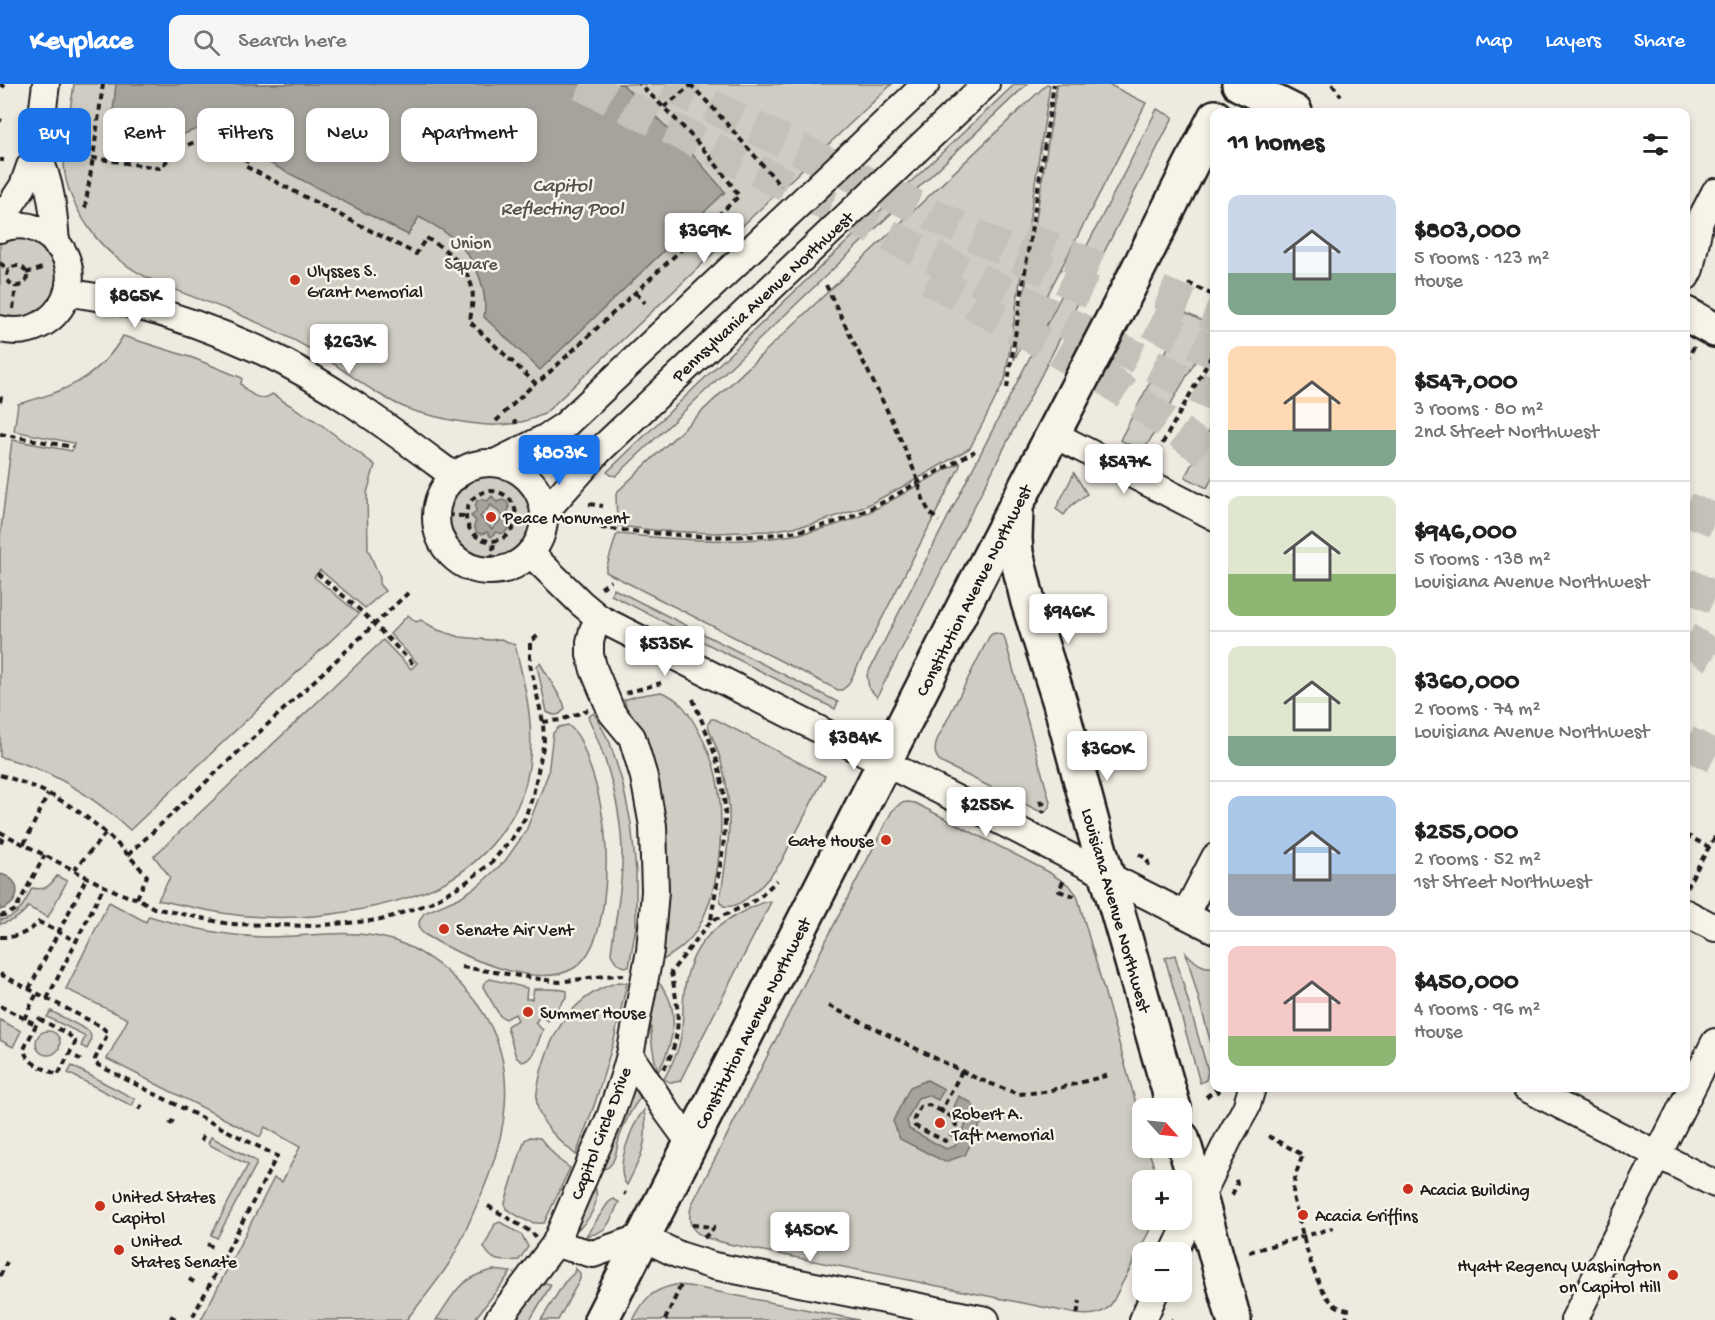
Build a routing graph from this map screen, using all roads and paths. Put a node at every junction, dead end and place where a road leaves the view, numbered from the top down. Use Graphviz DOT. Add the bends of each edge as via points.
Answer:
graph roads {
  1 [pos="0,84"];
  2 [pos="46,84"];
  3 [pos="103,84"];
  4 [pos="639,84"];
  5 [pos="690,84"];
  6 [pos="926,84"];
  7 [pos="986,84"];
  8 [pos="1054,84"];
  9 [pos="1232,84"];
  10 [pos="1239,84"];
  11 [pos="1332,84"];
  12 [pos="6,87"];
  13 [pos="1341,96"];
  14 [pos="664,107"];
  15 [pos="43,108"];
  16 [pos="1220,108"];
  17 [pos="1287,108"];
  18 [pos="1210,127"];
  19 [pos="93,158"];
  20 [pos="32,162"];
  21 [pos="41,162"];
  22 [pos="781,186"];
  23 [pos="1715,192"];
  24 [pos="85,208"];
  25 [pos="1700,221"];
  26 [pos="0,222"];
  27 [pos="0,229"];
  28 [pos="1690,237"];
  29 [pos="57,244"];
  30 [pos="0,262"];
  31 [pos="1690,269"];
  32 [pos="9,270"];
  33 [pos="1188,283"];
  34 [pos="826,285"];
  35 [pos="68,292"];
  36 [pos="636,293"];
  37 [pos="1210,294"];
  38 [pos="645,303"];
  39 [pos="1690,316"];
  40 [pos="0,328"];
  41 [pos="1715,330"];
  42 [pos="1210,360"];
  43 [pos="535,383"];
  44 [pos="1007,388"];
  45 [pos="2,392"];
  46 [pos="0,402"];
  47 [pos="496,421"];
  48 [pos="0,434"];
  49 [pos="1053,434"];
  50 [pos="74,447"];
  51 [pos="975,451"];
  52 [pos="495,464"];
  53 [pos="1150,465"];
  54 [pos="455,477"];
  55 [pos="918,482"];
  56 [pos="1017,503"];
  57 [pos="589,504"];
  58 [pos="603,506"];
  59 [pos="544,513"];
  60 [pos="1210,514"];
  61 [pos="437,515"];
  62 [pos="466,516"];
  63 [pos="939,521"];
  64 [pos="600,528"];
  65 [pos="494,541"];
  66 [pos="530,553"];
  67 [pos="491,571"];
  68 [pos="317,573"];
  69 [pos="611,581"];
  70 [pos="601,588"];
  71 [pos="408,593"];
  72 [pos="599,618"];
  73 [pos="375,624"];
  74 [pos="540,634"];
  75 [pos="415,666"];
  76 [pos="662,683"];
  77 [pos="620,696"];
  78 [pos="693,699"];
  79 [pos="591,708"];
  80 [pos="543,722"];
  81 [pos="885,762"];
  82 [pos="0,776"];
  83 [pos="48,794"];
  84 [pos="1050,806"];
  85 [pos="1044,813"];
  86 [pos="0,831"];
  87 [pos="106,833"];
  88 [pos="5,834"];
  89 [pos="1690,837"];
  90 [pos="1715,837"];
  91 [pos="0,843"];
  92 [pos="24,844"];
  93 [pos="1709,847"];
  94 [pos="1139,854"];
  95 [pos="45,855"];
  96 [pos="128,855"];
  97 [pos="1149,866"];
  98 [pos="1210,867"];
  99 [pos="74,870"];
  100 [pos="1107,876"];
  101 [pos="87,877"];
  102 [pos="777,880"];
  103 [pos="1063,881"];
  104 [pos="1690,881"];
  105 [pos="104,886"];
  106 [pos="1077,897"];
  107 [pos="136,898"];
  108 [pos="1185,915"];
  109 [pos="1690,915"];
  110 [pos="0,916"];
  111 [pos="711,921"];
  112 [pos="1210,928"];
  113 [pos="1715,928"];
  114 [pos="59,932"];
  115 [pos="0,937"];
  116 [pos="76,941"];
  117 [pos="462,967"];
  118 [pos="0,974"];
  119 [pos="628,975"];
  120 [pos="29,989"];
  121 [pos="37,993"];
  122 [pos="47,999"];
  123 [pos="0,1006"];
  124 [pos="830,1006"];
  125 [pos="24,1019"];
  126 [pos="37,1025"];
  127 [pos="1715,1042"];
  128 [pos="630,1054"];
  129 [pos="76,1057"];
  130 [pos="82,1059"];
  131 [pos="962,1071"];
  132 [pos="661,1075"];
  133 [pos="1109,1075"];
  134 [pos="1690,1091"];
  135 [pos="1212,1092"];
  136 [pos="1218,1092"];
  137 [pos="1534,1092"];
  138 [pos="1690,1092"];
  139 [pos="1219,1096"];
  140 [pos="1206,1097"];
  141 [pos="1171,1098"];
  142 [pos="1249,1098"];
  143 [pos="143,1102"];
  144 [pos="139,1110"];
  145 [pos="941,1111"];
  146 [pos="174,1118"];
  147 [pos="170,1125"];
  148 [pos="204,1133"];
  149 [pos="1268,1136"];
  150 [pos="201,1141"];
  151 [pos="690,1143"];
  152 [pos="1658,1154"];
  153 [pos="1192,1155"];
  154 [pos="1237,1184"];
  155 [pos="1715,1184"];
  156 [pos="1216,1196"];
  157 [pos="488,1206"];
  158 [pos="692,1225"];
  159 [pos="1333,1228"];
  160 [pos="1304,1236"];
  161 [pos="642,1237"];
  162 [pos="704,1238"];
  163 [pos="545,1240"];
  164 [pos="1182,1242"];
  165 [pos="207,1244"];
  166 [pos="213,1247"];
  167 [pos="1249,1252"];
  168 [pos="7,1262"];
  169 [pos="0,1276"];
  170 [pos="189,1279"];
  171 [pos="194,1282"];
  172 [pos="681,1286"];
  173 [pos="1080,1301"];
  174 [pos="1151,1302"];
  175 [pos="1077,1314"];
  176 [pos="170,1316"];
  177 [pos="176,1318"];
  178 [pos="977,1318"];
  179 [pos="191,1320"];
  180 [pos="498,1320"];
  181 [pos="601,1320"];
  182 [pos="665,1320"];
  183 [pos="1143,1320"];
  184 [pos="1234,1320"];
  185 [pos="1346,1320"];
  186 [pos="1574,1320"];
  1 -- 12 [label="path"];
  2 -- 15 [label="street"];
  3 -- 19 [label="path"];
  4 -- 14 [label="path"];
  5 -- 14 [label="path"];
  5 -- 22 [label="path"];
  6 -- 52 [label="street" via="566,425"];
  7 -- 59 [label="street, Pennsylvania Avenue Northwest" via="599,451"];
  8 -- 44 [label="path"];
  9 -- 16 [label="main road"];
  10 -- 17 [label="main road"];
  11 -- 13 [label="path"];
  14 -- 36 [label="path" via="739,196"];
  18 -- 49 [label="main road, Constitution Avenue Northwest"];
  19 -- 24 [label="path"];
  19 -- 43 [label="path" via="159,168 191,144 231,144 251,149 245,166 416,254 426,238 434,242 456,260 472,285 470,322"];
  20 -- 26 [label="street" via="23,186"];
  21 -- 29 [label="street"];
  23 -- 25 [label="street"];
  25 -- 28 [label="street"];
  25 -- 31 [label="street"];
  27 -- 29 [label="street" via="25,225"];
  29 -- 35 [label="street" via="69,270"];
  30 -- 32 [label="path"];
  32 -- 32 [label="path" via="23,268 26,281 19,286 12,284"];
  33 -- 37 [label="path"];
  34 -- 55 [label="path"];
  35 -- 40 [label="street" via="62,306 40,326 10,331"];
  35 -- 54 [label="street" via="126,303 211,330 266,353 322,383"];
  36 -- 38 [label="path"];
  36 -- 43 [label="path"];
  39 -- 41 [label="main road"];
  42 -- 53 [label="path"];
  43 -- 47 [label="path"];
  45 -- 46 [label="path"];
  48 -- 50 [label="path"];
  49 -- 56 [label="main road, Constitution Avenue Northwest"];
  49 -- 60 [label="street"];
  51 -- 55 [label="path"];
  52 -- 54 [label="street" via="474,466"];
  52 -- 59 [label="street" via="519,471 529,480 542,501"];
  54 -- 61 [label="street" via="442,494"];
  55 -- 63 [label="path" via="923,502"];
  55 -- 64 [label="path" via="846,519 794,531 699,537"];
  56 -- 81 [label="main road, Constitution Avenue Northwest"];
  56 -- 100 [label="main road, Louisiana Avenue Northwest" via="1015,538 1019,567"];
  57 -- 58 [label="path"];
  59 -- 66 [label="street" via="541,535"];
  61 -- 62 [label="path"];
  61 -- 67 [label="street" via="441,539 456,559 467,566"];
  62 -- 65 [label="path" via="474,535"];
  62 -- 65 [label="path" via="471,502 483,493 493,492 511,501 515,524 507,536"];
  65 -- 67 [label="path"];
  66 -- 67 [label="street" via="512,566"];
  66 -- 72 [label="street"];
  68 -- 73 [label="path"];
  69 -- 70 [label="path"];
  71 -- 73 [label="path"];
  72 -- 81 [label="street"];
  72 -- 128 [label="street, Capitol Circle Drive" via="590,642 590,655 612,713 632,737 653,826 654,919"];
  73 -- 75 [label="path"];
  73 -- 96 [label="path"];
  74 -- 80 [label="path" via="530,642 530,664"];
  76 -- 77 [label="path"];
  78 -- 111 [label="path" via="721,776 724,798 724,852"];
  79 -- 80 [label="path" via="561,720"];
  80 -- 107 [label="path" via="540,770 525,818 513,837 491,863 428,904 381,920 312,926 229,924 154,908"];
  81 -- 100 [label="street"];
  81 -- 151 [label="main road, Constitution Avenue Northwest"];
  82 -- 83 [label="path"];
  83 -- 87 [label="path"];
  83 -- 92 [label="path"];
  84 -- 85 [label="path" via="1040,800"];
  86 -- 88 [label="path"];
  87 -- 96 [label="path"];
  87 -- 99 [label="path"];
  88 -- 91 [label="path"];
  88 -- 92 [label="path"];
  89 -- 93 [label="path"];
  90 -- 93 [label="path"];
  92 -- 95 [label="path"];
  93 -- 104 [label="path"];
  94 -- 97 [label="path"];
  95 -- 99 [label="path"];
  95 -- 110 [label="path" via="15,910"];
  96 -- 107 [label="path" via="147,876"];
  98 -- 108 [label="street"];
  99 -- 101 [label="path"];
  100 -- 108 [label="street"];
  100 -- 141 [label="main road, Louisiana Avenue Northwest"];
  101 -- 105 [label="path"];
  101 -- 114 [label="path"];
  102 -- 111 [label="path" via="749,904"];
  103 -- 106 [label="path" via="1059,891"];
  105 -- 107 [label="path"];
  105 -- 116 [label="path"];
  108 -- 112 [label="street"];
  109 -- 113 [label="street"];
  111 -- 132 [label="path" via="671,972 678,1016 676,1038"];
  114 -- 115 [label="path" via="39,922 26,933"];
  114 -- 116 [label="path"];
  114 -- 120 [label="path"];
  116 -- 122 [label="path"];
  117 -- 119 [label="path" via="559,982"];
  118 -- 120 [label="path"];
  120 -- 121 [label="path"];
  121 -- 122 [label="path"];
  121 -- 125 [label="path"];
  122 -- 179 [label="path" via="107,1032 95,1063 277,1156"];
  123 -- 125 [label="path"];
  124 -- 131 [label="path"];
  125 -- 126 [label="path"];
  126 -- 126 [label="path" via="24,1049 26,1056 58,1076 75,1041 39,1020"];
  127 -- 134 [label="street"];
  128 -- 151 [label="street"];
  128 -- 163 [label="street, Capitol Circle Drive" via="610,1117"];
  129 -- 130 [label="path"];
  131 -- 133 [label="path" via="1018,1094 1044,1092"];
  131 -- 145 [label="path"];
  135 -- 140 [label="path"];
  136 -- 139 [label="path"];
  137 -- 152 [label="street"];
  138 -- 152 [label="street"];
  142 -- 156 [label="street"];
  143 -- 144 [label="path"];
  145 -- 145 [label="path" via="954,1118 956,1125 945,1141 915,1126 914,1119 920,1107 929,1105"];
  146 -- 147 [label="path"];
  148 -- 150 [label="path"];
  149 -- 160 [label="path" via="1303,1155 1293,1197"];
  151 -- 161 [label="main road, Constitution Avenue Northwest"];
  152 -- 155 [label="street"];
  152 -- 186 [label="street"];
  153 -- 156 [label="main road"];
  154 -- 156 [label="path"];
  156 -- 164 [label="street"];
  156 -- 184 [label="main road"];
  157 -- 163 [label="path"];
  158 -- 162 [label="path" via="715,1227"];
  159 -- 160 [label="path"];
  160 -- 167 [label="path"];
  160 -- 185 [label="path" via="1320,1284 1334,1304 1348,1310"];
  161 -- 163 [label="street" via="593,1254"];
  161 -- 178 [label="street" via="714,1266"];
  161 -- 181 [label="main road, Constitution Avenue Northwest"];
  163 -- 180 [label="street, Capitol Circle Drive"];
  165 -- 166 [label="path"];
  168 -- 169 [label="path"];
  170 -- 171 [label="path"];
  172 -- 182 [label="path"];
  173 -- 175 [label="path"];
  174 -- 183 [label="street"];
  176 -- 177 [label="path"];
}
